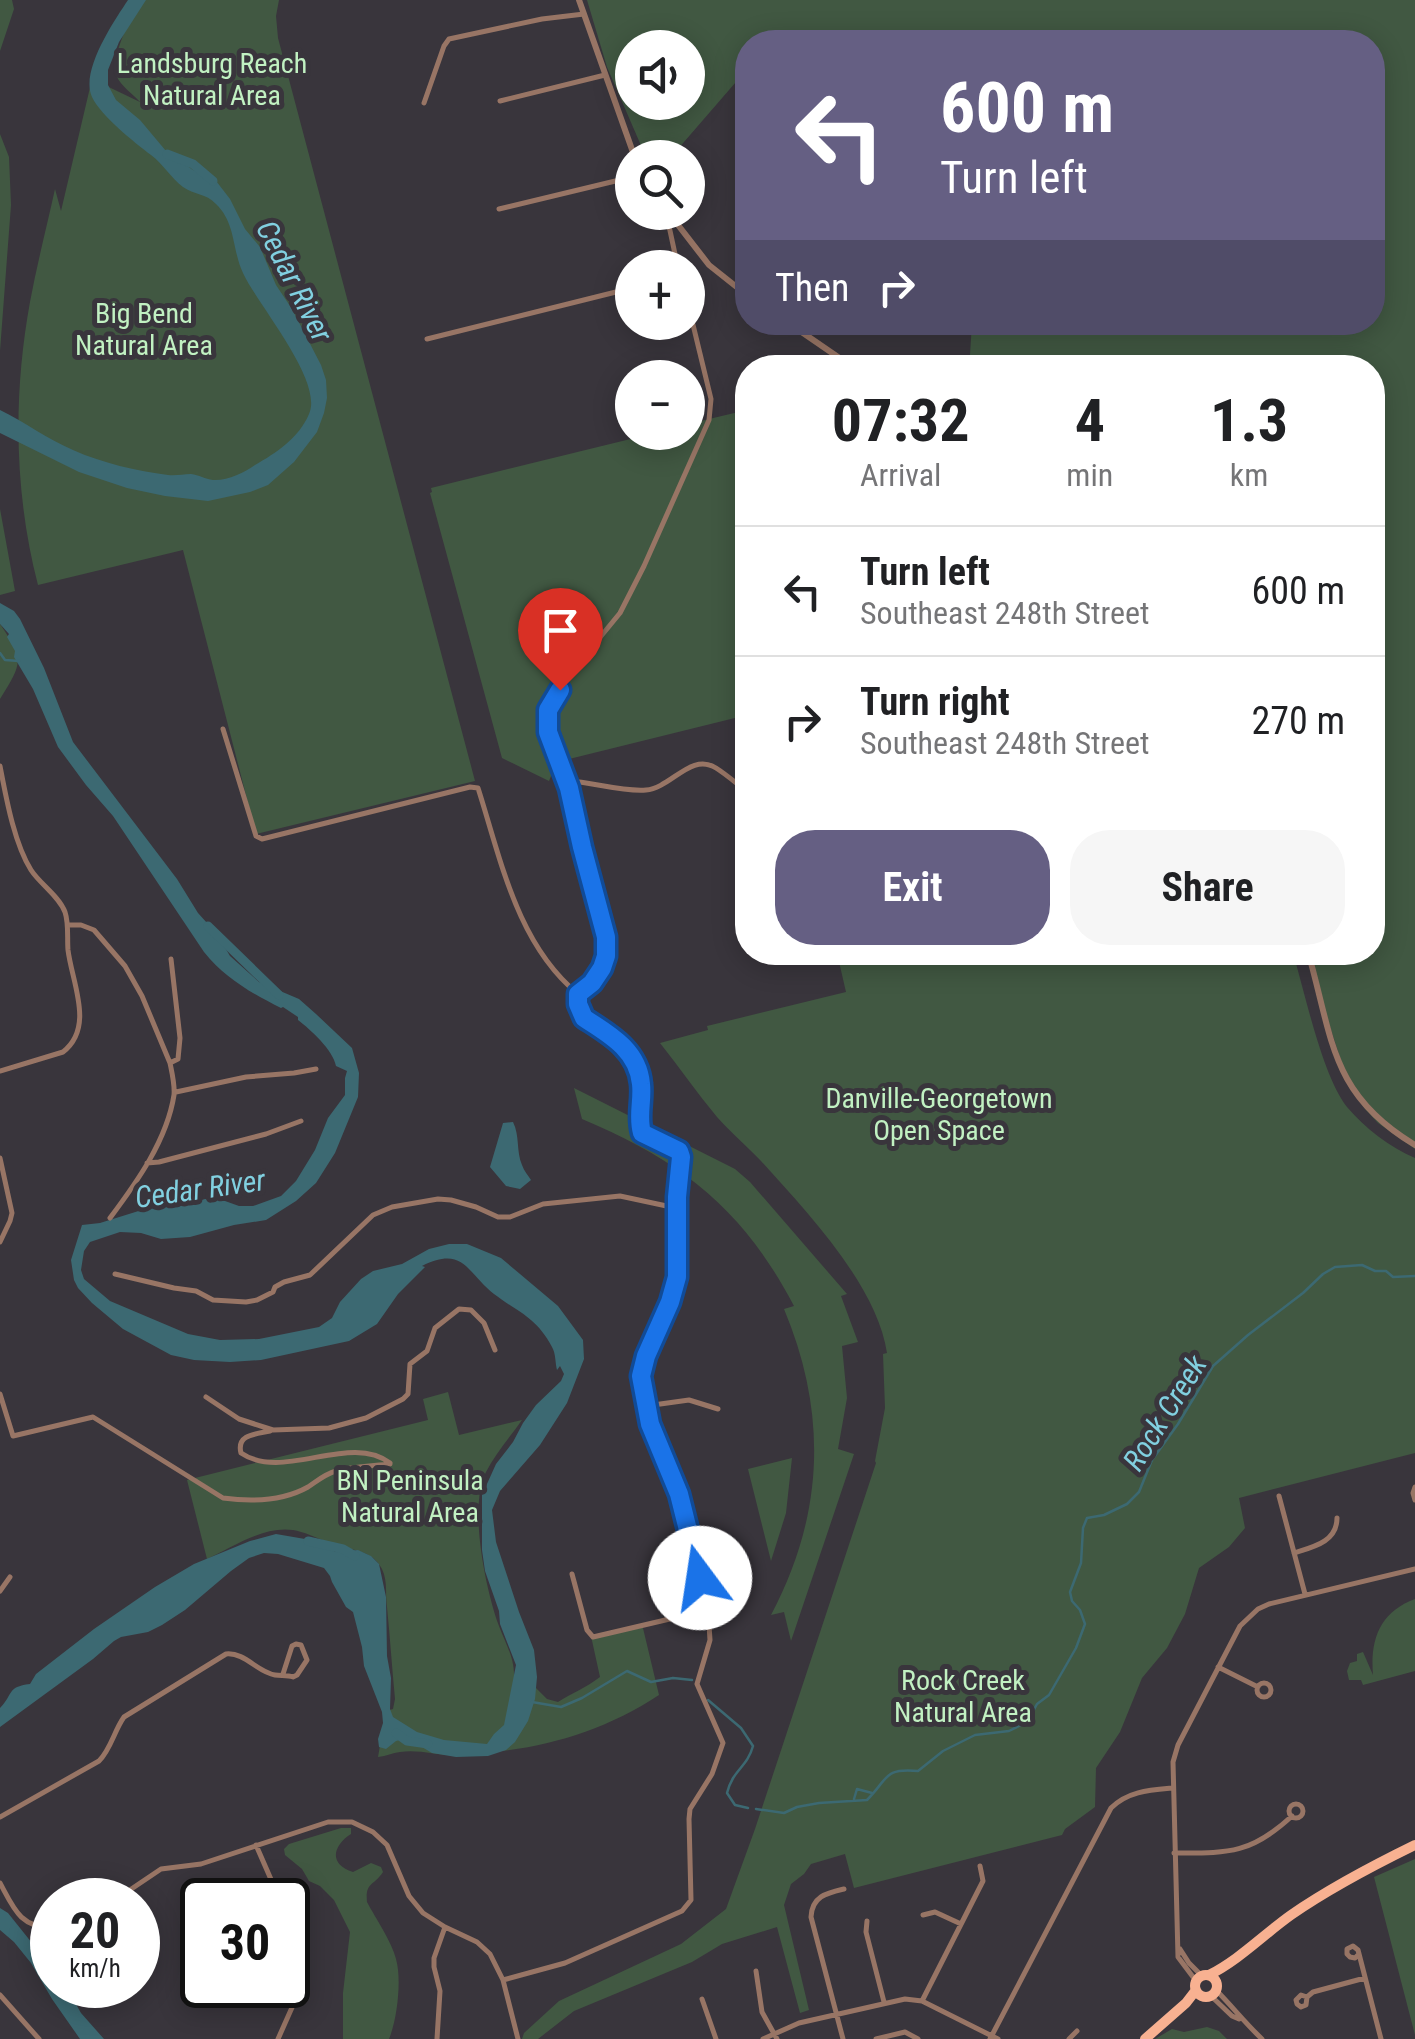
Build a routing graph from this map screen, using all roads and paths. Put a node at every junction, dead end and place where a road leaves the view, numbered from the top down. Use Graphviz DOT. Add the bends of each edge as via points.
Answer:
graph roads {
  1 [pos="580,0"];
  2 [pos="584,14"];
  3 [pos="606,75"];
  4 [pos="500,100"];
  5 [pos="424,103"];
  6 [pos="628,140"];
  7 [pos="615,181"];
  8 [pos="499,209"];
  9 [pos="681,230"];
  10 [pos="735,285"];
  11 [pos="615,292"];
  12 [pos="806,335"];
  13 [pos="427,338"];
  14 [pos="697,340"];
  15 [pos="835,355"];
  16 [pos="223,728"];
  17 [pos="0,766"];
  18 [pos="567,781"];
  19 [pos="735,782"];
  20 [pos="68,925"];
  21 [pos="170,959"];
  22 [pos="1311,965"];
  23 [pos="578,994"];
  24 [pos="170,1063"];
  25 [pos="316,1069"];
  26 [pos="0,1071"];
  27 [pos="174,1092"];
  28 [pos="301,1121"];
  29 [pos="1415,1145"];
  30 [pos="0,1158"];
  31 [pos="147,1163"];
  32 [pos="676,1208"];
  33 [pos="110,1218"];
  34 [pos="4,1228"];
  35 [pos="0,1242"];
  36 [pos="115,1274"];
  37 [pos="494,1350"];
  38 [pos="0,1394"];
  39 [pos="206,1398"];
  40 [pos="646,1406"];
  41 [pos="718,1409"];
  42 [pos="274,1430"];
  43 [pos="1279,1496"];
  44 [pos="1337,1518"];
  45 [pos="1294,1552"];
  46 [pos="1415,1568"];
  47 [pos="572,1574"];
  48 [pos="10,1577"];
  49 [pos="0,1591"];
  50 [pos="1305,1595"];
  51 [pos="708,1610"];
  52 [pos="1218,1667"];
  53 [pos="282,1674"];
  54 [pos="1258,1688"];
  55 [pos="1173,1788"];
  56 [pos="1292,1816"];
  57 [pos="0,1817"];
  58 [pos="256,1845"];
  59 [pos="1415,1845"];
  60 [pos="1174,1853"];
  61 [pos="980,1866"];
  62 [pos="148,1878"];
  63 [pos="270,1878"];
  64 [pos="0,1884"];
  65 [pos="844,1889"];
  66 [pos="923,1914"];
  67 [pos="867,1922"];
  68 [pos="30,1924"];
  69 [pos="961,1924"];
  70 [pos="445,1927"];
  71 [pos="1358,1955"];
  72 [pos="756,1971"];
  73 [pos="1365,1978"];
  74 [pos="503,1980"];
  75 [pos="1206,1986"];
  76 [pos="0,1995"];
  77 [pos="1307,1997"];
  78 [pos="702,1999"];
  79 [pos="922,2001"];
  80 [pos="884,2002"];
  81 [pos="292,2008"];
  82 [pos="835,2014"];
  83 [pos="1077,2032"];
  84 [pos="775,2036"];
  85 [pos="918,2038"];
  86 [pos="993,2038"];
  87 [pos="39,2039"];
  88 [pos="278,2039"];
  89 [pos="437,2039"];
  90 [pos="518,2039"];
  91 [pos="716,2039"];
  92 [pos="764,2039"];
  93 [pos="843,2039"];
  94 [pos="876,2039"];
  95 [pos="1069,2039"];
  96 [pos="1145,2039"];
  97 [pos="1262,2039"];
  98 [pos="1381,2039"];
  1 -- 2 [label="street"];
  2 -- 3 [label="street"];
  2 -- 5 [label="street" via="449,39"];
  3 -- 4 [label="street"];
  3 -- 6 [label="street"];
  7 -- 8 [label="street"];
  9 -- 10 [label="street"];
  11 -- 13 [label="street"];
  12 -- 15 [label="street"];
  14 -- 18 [label="street" via="711,399 709,420 620,614 548,710 548,732"];
  16 -- 23 [label="street" via="262,839 478,788 516,906 538,951"];
  17 -- 20 [label="street" via="24,855 64,908"];
  18 -- 19 [label="street" via="645,790 706,764"];
  18 -- 23 [label="street" via="606,937 602,968"];
  20 -- 24 [label="street" via="94,930 125,966"];
  20 -- 26 [label="street" via="80,1007 77,1036 63,1052"];
  21 -- 24 [label="street" via="180,1053"];
  22 -- 29 [label="street" via="1336,1058 1353,1091"];
  23 -- 32 [label="street" via="584,1018 623,1044 638,1073 642,1133 679,1151"];
  24 -- 27 [label="street"];
  25 -- 27 [label="street"];
  27 -- 31 [label="street"];
  28 -- 31 [label="street"];
  30 -- 34 [label="street" via="12,1213"];
  31 -- 33 [label="street"];
  32 -- 36 [label="street" via="620,1196 543,1204 510,1217 451,1200 392,1207 373,1215 310,1275 246,1302"];
  32 -- 40 [label="street" via="677,1277 642,1368"];
  34 -- 35 [label="street"];
  37 -- 42 [label="street" via="484,1323 472,1310 459,1309 435,1328 426,1351 410,1364 404,1399 329,1428"];
  38 -- 42 [label="street" via="13,1436 93,1417 224,1498 290,1494 330,1473 390,1464 372,1453 268,1462 241,1453 246,1436"];
  39 -- 42 [label="street"];
  40 -- 41 [label="street" via="689,1400"];
  40 -- 51 [label="street" via="679,1494"];
  43 -- 45 [label="street"];
  44 -- 45 [label="street" via="1331,1537"];
  45 -- 50 [label="street"];
  46 -- 50 [label="street"];
  47 -- 51 [label="street" via="590,1636"];
  48 -- 49 [label="street"];
  50 -- 52 [label="street" via="1246,1618"];
  51 -- 74 [label="street" via="710,1640 696,1684 723,1743 690,1809 688,1906 578,1958"];
  52 -- 54 [label="street"];
  52 -- 55 [label="street" via="1175,1754"];
  53 -- 53 [label="street" via="292,1646 301,1645 304,1666 292,1677"];
  53 -- 57 [label="street" via="226,1654 124,1717 100,1761"];
  55 -- 60 [label="street"];
  55 -- 86 [label="street" via="1137,1792 1111,1808"];
  56 -- 60 [label="street" via="1239,1850"];
  58 -- 62 [label="street"];
  58 -- 63 [label="street"];
  58 -- 70 [label="street" via="328,1822 364,1826 390,1848 414,1904"];
  59 -- 75 [label="main road" via="1308,1903"];
  60 -- 75 [label="street" via="1178,1946"];
  61 -- 69 [label="street" via="983,1881"];
  64 -- 68 [label="street"];
  65 -- 82 [label="street" via="820,1896 812,1909"];
  66 -- 69 [label="street"];
  67 -- 80 [label="street"];
  69 -- 79 [label="street"];
  70 -- 74 [label="street" via="483,1946"];
  70 -- 89 [label="street" via="434,1958"];
  71 -- 73 [label="street"];
  72 -- 84 [label="street" via="762,2012"];
  73 -- 77 [label="street"];
  73 -- 98 [label="street"];
  74 -- 90 [label="street"];
  75 -- 96 [label="main road"];
  75 -- 97 [label="street"];
  76 -- 87 [label="street"];
  78 -- 91 [label="street"];
  79 -- 80 [label="street"];
  79 -- 86 [label="street"];
  80 -- 82 [label="street"];
  81 -- 88 [label="street"];
  82 -- 84 [label="street"];
  82 -- 93 [label="street"];
  83 -- 95 [label="street"];
  84 -- 92 [label="street"];
  85 -- 94 [label="street" via="905,2032"];
}
